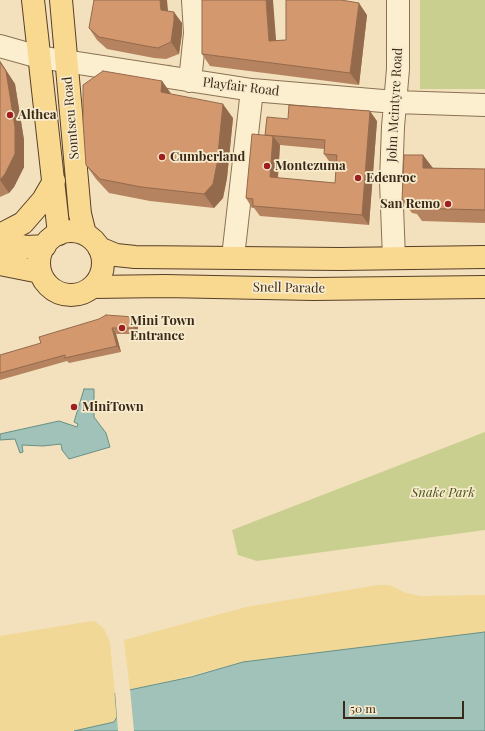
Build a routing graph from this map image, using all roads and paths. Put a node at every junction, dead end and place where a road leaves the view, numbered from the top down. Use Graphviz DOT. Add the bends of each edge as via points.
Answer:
graph roads {
  1 [pos="33,0"];
  2 [pos="60,0"];
  3 [pos="193,0"];
  4 [pos="398,0"];
  5 [pos="0,46"];
  6 [pos="38,57"];
  7 [pos="66,61"];
  8 [pos="190,81"];
  9 [pos="252,90"];
  10 [pos="395,102"];
  11 [pos="485,105"];
  12 [pos="54,182"];
  13 [pos="0,235"];
  14 [pos="52,240"];
  15 [pos="92,241"];
  16 [pos="0,243"];
  17 [pos="233,257"];
  18 [pos="485,257"];
  19 [pos="394,258"];
  20 [pos="0,264"];
  21 [pos="40,272"];
  22 [pos="92,287"];
  23 [pos="485,287"];
  1 -- 6 [label="main road, Somtseu Road"];
  2 -- 7 [label="main road, Somtseu Road"];
  3 -- 8 [label="street" via="195,33"];
  4 -- 10 [label="street, John Mcintyre Road" via="398,69"];
  5 -- 6 [label="street, Playfair Road"];
  6 -- 7 [label="street, Playfair Road"];
  6 -- 12 [label="main road, Somtseu Road"];
  7 -- 8 [label="street, Playfair Road"];
  7 -- 15 [label="main road, Somtseu Road" via="80,214"];
  8 -- 9 [label="street, Playfair Road"];
  9 -- 10 [label="street, Playfair Road"];
  9 -- 17 [label="street"];
  10 -- 11 [label="street, Playfair Road"];
  10 -- 19 [label="street, John Mcintyre Road" via="391,181"];
  12 -- 13 [label="main road" via="43,200 23,223"];
  12 -- 14 [label="main road, Somtseu Road"];
  14 -- 15 [label="main road" via="67,231 77,232"];
  14 -- 16 [label="main road" via="27,247"];
  14 -- 21 [label="main road" via="41,253"];
  15 -- 17 [label="main road" via="116,255"];
  15 -- 22 [label="main road" via="103,262 101,276"];
  17 -- 19 [label="main road"];
  18 -- 19 [label="main road"];
  20 -- 21 [label="main road"];
  21 -- 22 [label="main road" via="46,284 56,292 69,296 81,294"];
  22 -- 23 [label="main road, Snell Parade"];
}
